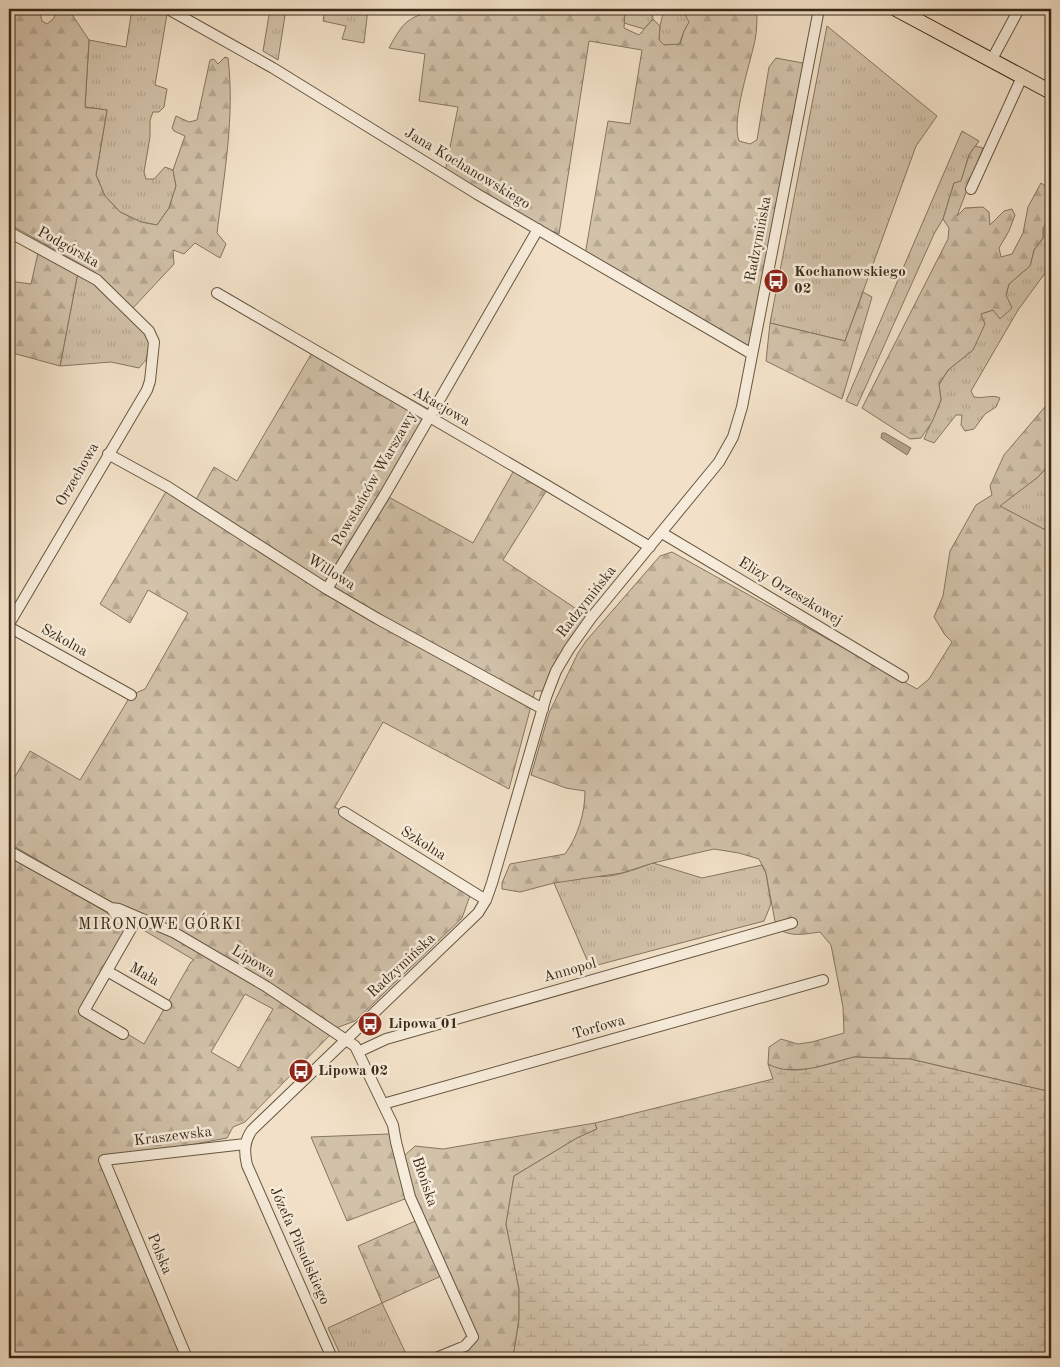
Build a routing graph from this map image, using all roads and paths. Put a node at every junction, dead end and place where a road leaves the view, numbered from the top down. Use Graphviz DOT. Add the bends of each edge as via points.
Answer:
graph roads {
  1 [pos="168,9"];
  2 [pos="820,9"];
  3 [pos="896,9"];
  4 [pos="1020,9"];
  5 [pos="917,14"];
  6 [pos="991,60"];
  7 [pos="1022,77"];
  8 [pos="1051,92"];
  9 [pos="971,189"];
  10 [pos="538,229"];
  11 [pos="9,232"];
  12 [pos="217,293"];
  13 [pos="152,336"];
  14 [pos="752,354"];
  15 [pos="429,417"];
  16 [pos="108,454"];
  17 [pos="662,533"];
  18 [pos="650,547"];
  19 [pos="327,589"];
  20 [pos="9,626"];
  21 [pos="903,677"];
  22 [pos="131,695"];
  23 [pos="543,709"];
  24 [pos="344,812"];
  25 [pos="9,851"];
  26 [pos="486,900"];
  27 [pos="111,908"];
  28 [pos="792,923"];
  29 [pos="107,971"];
  30 [pos="823,980"];
  31 [pos="166,1005"];
  32 [pos="123,1034"];
  33 [pos="347,1039"];
  34 [pos="358,1052"];
  35 [pos="383,1104"];
  36 [pos="245,1144"];
  37 [pos="104,1160"];
  38 [pos="187,1358"];
  39 [pos="332,1358"];
  40 [pos="436,1358"];
  1 -- 10 [label="street, Jana Kochanowskiego" via="273,68"];
  2 -- 14 [label="street, Radzymińska"];
  3 -- 5 [label="main road"];
  4 -- 6 [label="street"];
  5 -- 6 [label="main road"];
  6 -- 7 [label="main road"];
  7 -- 8 [label="main road"];
  7 -- 9 [label="street"];
  10 -- 14 [label="street, Jana Kochanowskiego"];
  10 -- 15 [label="street, Powstańców Warszawy"];
  11 -- 13 [label="street, Podgórska" via="92,277"];
  12 -- 15 [label="street, Akacjowa"];
  13 -- 16 [label="street, Orzechowa" via="154,342 147,390"];
  14 -- 17 [label="street, Radzymińska" via="742,407 728,447"];
  15 -- 18 [label="street, Akacjowa"];
  15 -- 19 [label="street, Powstańców Warszawy"];
  16 -- 19 [label="street, Willowa" via="168,487"];
  16 -- 20 [label="street, Orzechowa"];
  17 -- 18 [label="street, Radzymińska"];
  17 -- 21 [label="street, Elizy Orzeszkowej"];
  18 -- 23 [label="street, Radzymińska" via="568,649 556,671"];
  19 -- 23 [label="street, Willowa"];
  20 -- 22 [label="street, Szkolna"];
  23 -- 26 [label="street, Radzymińska"];
  24 -- 26 [label="street, Szkolna"];
  25 -- 27 [label="street, Lipowa"];
  26 -- 33 [label="street, Radzymińska" via="478,914"];
  27 -- 29 [label="street, Lipowa" via="132,927"];
  27 -- 33 [label="street, Lipowa" via="175,933"];
  28 -- 34 [label="street, Annopol" via="386,1038"];
  29 -- 31 [label="street, Mała"];
  29 -- 32 [label="street" via="84,1011"];
  30 -- 35 [label="street, Torfowa"];
  33 -- 34 [label="street, Błońska"];
  33 -- 36 [label="street, Radzymińska" via="252,1130"];
  34 -- 35 [label="street, Błońska"];
  35 -- 40 [label="street, Błońska" via="393,1125 410,1197 473,1337 465,1346"];
  36 -- 37 [label="street, Kraszewska"];
  36 -- 39 [label="street, Józefa Piłsudskiego" via="247,1165"];
  37 -- 38 [label="street, Polska"];
}
